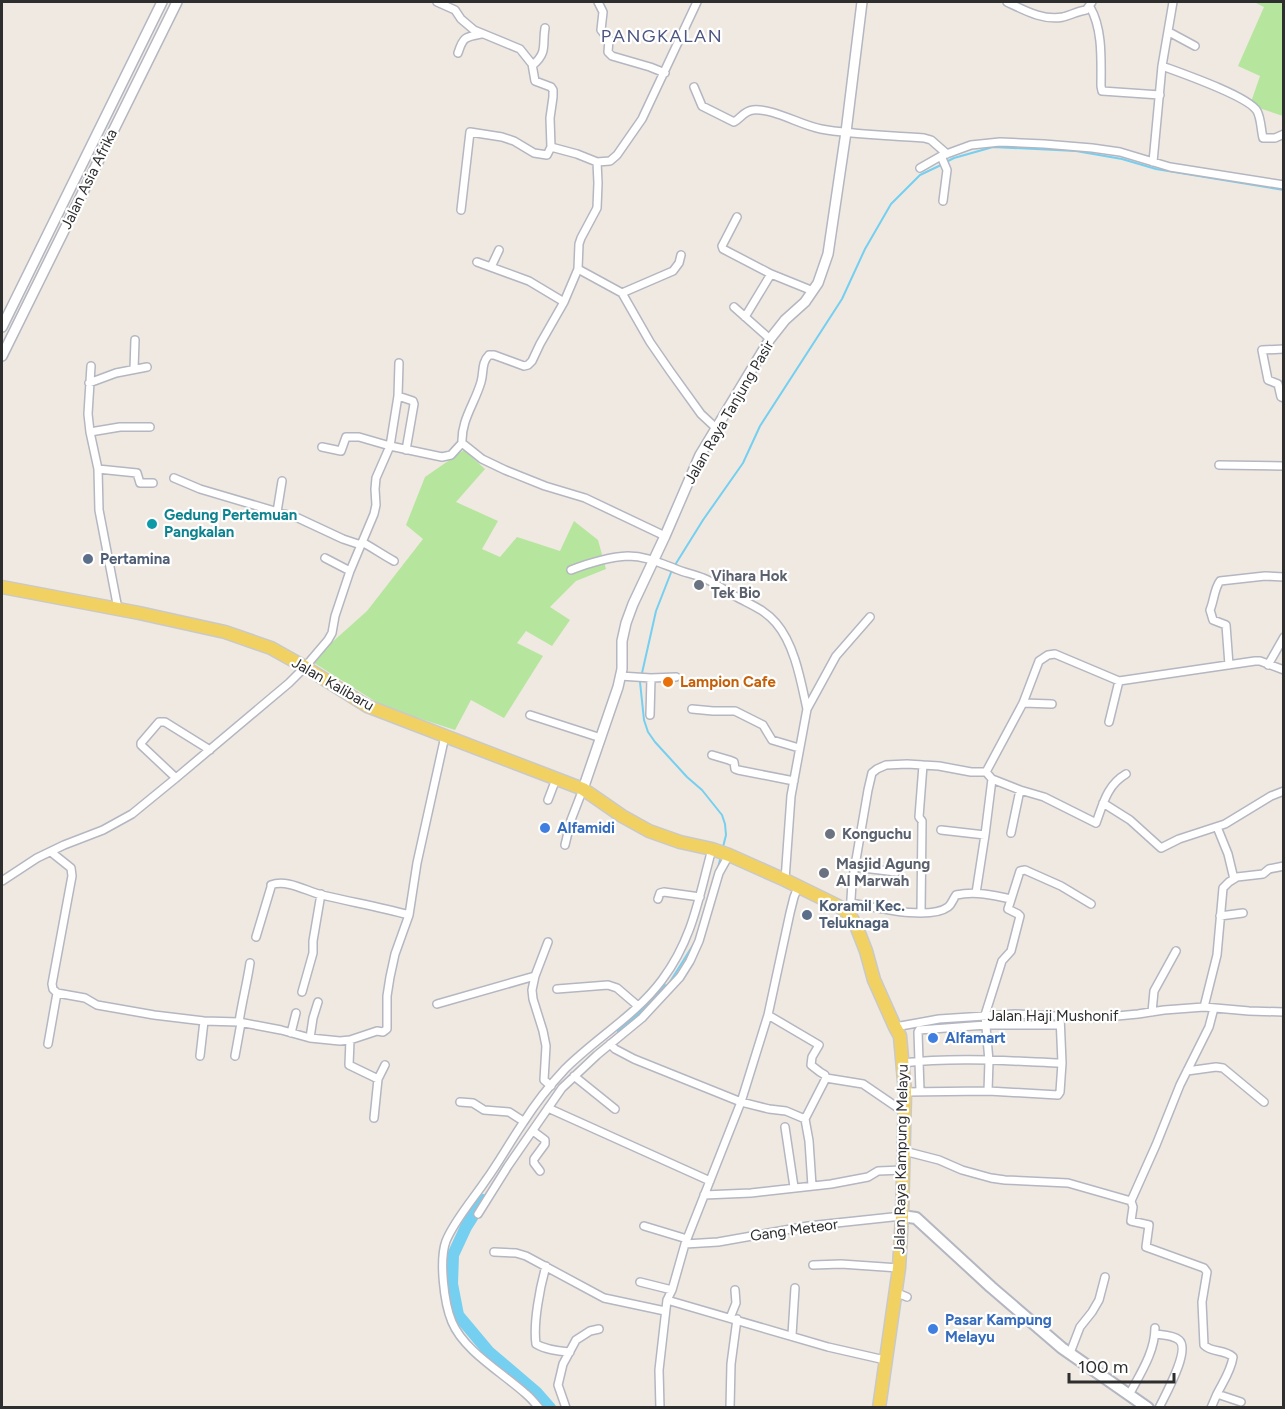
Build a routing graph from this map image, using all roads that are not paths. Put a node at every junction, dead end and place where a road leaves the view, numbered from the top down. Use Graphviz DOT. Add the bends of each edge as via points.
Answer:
graph roads {
  1 [pos="162,2"];
  2 [pos="177,2"];
  3 [pos="438,2"];
  4 [pos="598,2"];
  5 [pos="697,2"];
  6 [pos="862,2"];
  7 [pos="1007,2"];
  8 [pos="1173,2"];
  9 [pos="1091,4"];
  10 [pos="545,28"];
  11 [pos="1168,32"];
  12 [pos="481,34"];
  13 [pos="1195,46"];
  14 [pos="458,53"];
  15 [pos="533,65"];
  16 [pos="1162,66"];
  17 [pos="665,73"];
  18 [pos="694,87"];
  19 [pos="1160,95"];
  20 [pos="846,132"];
  21 [pos="1284,134"];
  22 [pos="551,147"];
  23 [pos="943,156"];
  24 [pos="597,162"];
  25 [pos="1153,162"];
  26 [pos="920,168"];
  27 [pos="1284,185"];
  28 [pos="943,201"];
  29 [pos="461,210"];
  30 [pos="737,217"];
  31 [pos="499,250"];
  32 [pos="681,255"];
  33 [pos="477,262"];
  34 [pos="491,267"];
  35 [pos="578,269"];
  36 [pos="771,274"];
  37 [pos="813,291"];
  38 [pos="622,293"];
  39 [pos="564,302"];
  40 [pos="734,308"];
  41 [pos="746,317"];
  42 [pos="2,327"];
  43 [pos="770,339"];
  44 [pos="135,340"];
  45 [pos="1284,349"];
  46 [pos="2,356"];
  47 [pos="399,363"];
  48 [pos="91,366"];
  49 [pos="147,367"];
  50 [pos="134,369"];
  51 [pos="89,382"];
  52 [pos="398,396"];
  53 [pos="1284,398"];
  54 [pos="150,427"];
  55 [pos="716,428"];
  56 [pos="90,432"];
  57 [pos="462,443"];
  58 [pos="390,446"];
  59 [pos="322,447"];
  60 [pos="406,450"];
  61 [pos="1219,465"];
  62 [pos="1284,466"];
  63 [pos="98,469"];
  64 [pos="174,478"];
  65 [pos="282,481"];
  66 [pos="153,483"];
  67 [pos="277,512"];
  68 [pos="665,536"];
  69 [pos="362,544"];
  70 [pos="325,558"];
  71 [pos="394,561"];
  72 [pos="656,561"];
  73 [pos="571,570"];
  74 [pos="350,571"];
  75 [pos="1284,577"];
  76 [pos="2,587"];
  77 [pos="118,609"];
  78 [pos="870,617"];
  79 [pos="1284,637"];
  80 [pos="1229,665"];
  81 [pos="1268,665"];
  82 [pos="305,667"];
  83 [pos="1284,670"];
  84 [pos="620,676"];
  85 [pos="676,677"];
  86 [pos="648,678"];
  87 [pos="1119,681"];
  88 [pos="1023,703"];
  89 [pos="1052,704"];
  90 [pos="693,709"];
  91 [pos="807,709"];
  92 [pos="530,715"];
  93 [pos="650,715"];
  94 [pos="1109,722"];
  95 [pos="445,736"];
  96 [pos="601,738"];
  97 [pos="799,748"];
  98 [pos="210,750"];
  99 [pos="712,755"];
  100 [pos="923,765"];
  101 [pos="986,772"];
  102 [pos="1126,774"];
  103 [pos="176,778"];
  104 [pos="992,778"];
  105 [pos="556,779"];
  106 [pos="794,781"];
  107 [pos="583,789"];
  108 [pos="1020,790"];
  109 [pos="1284,791"];
  110 [pos="548,800"];
  111 [pos="1103,803"];
  112 [pos="1217,828"];
  113 [pos="941,830"];
  114 [pos="1011,833"];
  115 [pos="985,835"];
  116 [pos="565,845"];
  117 [pos="51,852"];
  118 [pos="721,852"];
  119 [pos="1284,866"];
  120 [pos="855,867"];
  121 [pos="896,872"];
  122 [pos="1234,879"];
  123 [pos="785,880"];
  124 [pos="2,881"];
  125 [pos="798,887"];
  126 [pos="976,893"];
  127 [pos="321,894"];
  128 [pos="700,897"];
  129 [pos="658,899"];
  130 [pos="1011,899"];
  131 [pos="1091,904"];
  132 [pos="850,909"];
  133 [pos="1244,913"];
  134 [pos="921,914"];
  135 [pos="409,915"];
  136 [pos="1220,916"];
  137 [pos="256,937"];
  138 [pos="548,942"];
  139 [pos="1176,951"];
  140 [pos="250,963"];
  141 [pos="535,976"];
  142 [pos="557,989"];
  143 [pos="302,992"];
  144 [pos="57,993"];
  145 [pos="318,1002"];
  146 [pos="437,1004"];
  147 [pos="638,1006"];
  148 [pos="1204,1007"];
  149 [pos="1214,1008"];
  150 [pos="1152,1012"];
  151 [pos="1284,1012"];
  152 [pos="296,1013"];
  153 [pos="768,1015"];
  154 [pos="985,1015"];
  155 [pos="1060,1016"];
  156 [pos="204,1021"];
  157 [pos="240,1023"];
  158 [pos="986,1025"];
  159 [pos="1059,1025"];
  160 [pos="895,1027"];
  161 [pos="291,1032"];
  162 [pos="310,1038"];
  163 [pos="350,1040"];
  164 [pos="48,1044"];
  165 [pos="610,1044"];
  166 [pos="200,1056"];
  167 [pos="236,1056"];
  168 [pos="919,1061"];
  169 [pos="989,1061"];
  170 [pos="903,1063"];
  171 [pos="1062,1063"];
  172 [pos="385,1065"];
  173 [pos="1187,1071"];
  174 [pos="574,1076"];
  175 [pos="826,1078"];
  176 [pos="378,1079"];
  177 [pos="551,1086"];
  178 [pos="920,1091"];
  179 [pos="988,1091"];
  180 [pos="905,1092"];
  181 [pos="460,1102"];
  182 [pos="741,1102"];
  183 [pos="1264,1102"];
  184 [pos="548,1108"];
  185 [pos="615,1109"];
  186 [pos="904,1112"];
  187 [pos="374,1118"];
  188 [pos="805,1119"];
  189 [pos="523,1121"];
  190 [pos="785,1127"];
  191 [pos="533,1131"];
  192 [pos="904,1151"];
  193 [pos="540,1170"];
  194 [pos="903,1170"];
  195 [pos="710,1181"];
  196 [pos="812,1186"];
  197 [pos="794,1187"];
  198 [pos="704,1195"];
  199 [pos="1131,1201"];
  200 [pos="478,1214"];
  201 [pos="902,1216"];
  202 [pos="644,1226"];
  203 [pos="686,1241"];
  204 [pos="495,1252"];
  205 [pos="546,1266"];
  206 [pos="813,1266"];
  207 [pos="898,1268"];
  208 [pos="1105,1277"];
  209 [pos="640,1282"];
  210 [pos="795,1288"];
  211 [pos="672,1290"];
  212 [pos="735,1290"];
  213 [pos="895,1292"];
  214 [pos="907,1297"];
  215 [pos="667,1300"];
  216 [pos="666,1311"];
  217 [pos="734,1319"];
  218 [pos="599,1329"];
  219 [pos="792,1335"];
  220 [pos="570,1352"];
  221 [pos="1070,1353"];
  222 [pos="885,1360"];
  223 [pos="1216,1394"];
  224 [pos="1129,1395"];
  225 [pos="1241,1402"];
  226 [pos="538,1407"];
  227 [pos="566,1407"];
  228 [pos="660,1407"];
  229 [pos="730,1407"];
  230 [pos="879,1407"];
  231 [pos="1148,1407"];
  232 [pos="1159,1407"];
  233 [pos="1211,1407"];
  1 -- 42 [label="street, Jalan Asia Afrika"];
  2 -- 46 [label="street, Jalan Asia Afrika"];
  3 -- 12 [label="street" via="455,10"];
  4 -- 17 [label="street" via="603,12 601,30 609,40 610,54"];
  5 -- 17 [label="street"];
  6 -- 20 [label="street, Jalan Raya Tanjung Pasir"];
  7 -- 9 [label="street" via="1032,14 1053,18 1086,10"];
  8 -- 11 [label="street"];
  9 -- 19 [label="street" via="1097,20 1102,91"];
  10 -- 15 [label="street" via="543,52"];
  11 -- 13 [label="street"];
  11 -- 16 [label="street"];
  12 -- 14 [label="street" via="465,38"];
  12 -- 15 [label="street" via="517,47"];
  15 -- 22 [label="street" via="535,81 553,90"];
  16 -- 19 [label="street"];
  16 -- 21 [label="street" via="1251,105 1258,112 1263,138"];
  17 -- 24 [label="street" via="642,119 619,152 610,161"];
  18 -- 20 [label="street" via="702,106 734,122 747,111 761,110 808,126"];
  19 -- 25 [label="street"];
  20 -- 23 [label="street" via="924,138 931,140"];
  20 -- 37 [label="street, Jalan Raya Tanjung Pasir" via="828,254"];
  22 -- 24 [label="street"];
  22 -- 29 [label="street" via="547,155 537,154 502,137 470,132"];
  23 -- 25 [label="street" via="971,145 1022,143 1120,152"];
  23 -- 26 [label="street"];
  23 -- 28 [label="street" via="947,170"];
  24 -- 35 [label="street" via="597,208 579,244"];
  25 -- 27 [label="street"];
  30 -- 36 [label="street" via="723,249"];
  31 -- 34 [label="street"];
  32 -- 38 [label="street" via="673,270"];
  33 -- 34 [label="street"];
  34 -- 39 [label="street" via="529,281"];
  35 -- 38 [label="street"];
  35 -- 39 [label="street"];
  36 -- 37 [label="street"];
  36 -- 41 [label="street"];
  37 -- 43 [label="street, Jalan Raya Tanjung Pasir"];
  38 -- 55 [label="street" via="670,371"];
  39 -- 57 [label="street" via="528,365 495,355 486,358 482,381 463,427"];
  40 -- 41 [label="street"];
  41 -- 43 [label="street"];
  43 -- 55 [label="street, Jalan Raya Tanjung Pasir"];
  44 -- 50 [label="street"];
  45 -- 53 [label="street" via="1262,350 1268,380 1278,384"];
  47 -- 52 [label="street"];
  48 -- 51 [label="street"];
  49 -- 50 [label="street"];
  50 -- 51 [label="street"];
  51 -- 56 [label="street"];
  52 -- 58 [label="street"];
  52 -- 60 [label="street" via="413,400 414,404"];
  54 -- 56 [label="street"];
  55 -- 68 [label="street, Jalan Raya Tanjung Pasir"];
  56 -- 63 [label="street"];
  57 -- 60 [label="street" via="447,456"];
  57 -- 68 [label="street" via="499,467 585,498"];
  58 -- 59 [label="street" via="350,436 344,439 341,451"];
  58 -- 60 [label="street"];
  58 -- 69 [label="street" via="376,478 375,514"];
  61 -- 62 [label="street"];
  63 -- 66 [label="street" via="137,473 140,483"];
  63 -- 77 [label="street" via="99,510"];
  64 -- 67 [label="street"];
  65 -- 67 [label="street"];
  67 -- 69 [label="street"];
  68 -- 72 [label="street, Jalan Raya Tanjung Pasir"];
  69 -- 71 [label="street"];
  69 -- 74 [label="street"];
  70 -- 74 [label="street"];
  72 -- 73 [label="street" via="629,556 607,558"];
  72 -- 84 [label="street, Jalan Raya Tanjung Pasir" via="626,623"];
  72 -- 91 [label="street" via="708,580 762,609 783,634"];
  74 -- 82 [label="street" via="332,633"];
  75 -- 80 [label="street" via="1220,581 1217,585 1210,610 1213,620 1226,625"];
  76 -- 77 [label="main road, Jalan Kalibaru"];
  77 -- 82 [label="main road, Jalan Kalibaru" via="225,632 271,648"];
  78 -- 91 [label="street" via="836,656"];
  79 -- 81 [label="street"];
  80 -- 81 [label="street" via="1255,661"];
  80 -- 87 [label="street"];
  81 -- 83 [label="street"];
  82 -- 95 [label="main road, Jalan Kalibaru" via="367,706"];
  82 -- 98 [label="street"];
  84 -- 86 [label="street"];
  84 -- 96 [label="street, Jalan Raya Tanjung Pasir"];
  85 -- 86 [label="street"];
  86 -- 93 [label="street"];
  87 -- 88 [label="street" via="1055,654 1048,655 1039,661"];
  87 -- 94 [label="street"];
  88 -- 89 [label="street"];
  88 -- 101 [label="street"];
  90 -- 97 [label="street" via="735,711 763,725 772,740"];
  91 -- 97 [label="street"];
  92 -- 96 [label="street"];
  95 -- 105 [label="main road, Jalan Kalibaru"];
  95 -- 135 [label="street"];
  96 -- 107 [label="street, Jalan Raya Tanjung Pasir"];
  97 -- 106 [label="street"];
  98 -- 103 [label="street"];
  98 -- 103 [label="street" via="159,722 141,746"];
  99 -- 106 [label="street" via="734,762 738,770"];
  100 -- 101 [label="street"];
  100 -- 120 [label="street" via="886,765 872,774"];
  100 -- 134 [label="street" via="919,817"];
  101 -- 104 [label="street"];
  102 -- 111 [label="street" via="1113,784"];
  103 -- 117 [label="street" via="132,814"];
  104 -- 108 [label="street"];
  104 -- 115 [label="street"];
  105 -- 107 [label="main road, Jalan Kalibaru"];
  105 -- 110 [label="street"];
  106 -- 123 [label="street"];
  107 -- 116 [label="street"];
  107 -- 118 [label="main road, Jalan Kalibaru" via="649,831"];
  108 -- 111 [label="street" via="1044,797 1096,823"];
  108 -- 114 [label="street"];
  109 -- 112 [label="street"];
  111 -- 112 [label="street" via="1130,820 1161,848"];
  112 -- 122 [label="street"];
  113 -- 115 [label="street"];
  115 -- 126 [label="street"];
  117 -- 124 [label="street"];
  117 -- 144 [label="street" via="71,868 72,876 52,984"];
  118 -- 123 [label="main road"];
  118 -- 128 [label="street"];
  118 -- 165 [label="street" via="719,873 699,940 684,972 642,1018"];
  119 -- 122 [label="street"];
  120 -- 121 [label="street"];
  120 -- 132 [label="street"];
  122 -- 136 [label="street" via="1223,888"];
  123 -- 125 [label="main road"];
  125 -- 132 [label="main road"];
  125 -- 153 [label="street"];
  126 -- 130 [label="street"];
  126 -- 134 [label="street" via="956,895 950,906"];
  127 -- 135 [label="street"];
  127 -- 137 [label="street" via="287,884 272,885"];
  127 -- 143 [label="street" via="313,953"];
  128 -- 129 [label="street" via="664,891"];
  128 -- 147 [label="street" via="690,932 673,965"];
  130 -- 131 [label="street" via="1023,870"];
  130 -- 154 [label="street" via="1008,909 1020,916 1011,951 1002,962"];
  132 -- 134 [label="street"];
  132 -- 160 [label="main road, Jalan Raya Kampung Melayu"];
  133 -- 136 [label="street"];
  135 -- 163 [label="street" via="390,977 387,1029"];
  136 -- 148 [label="street" via="1217,955"];
  138 -- 141 [label="street"];
  139 -- 150 [label="street" via="1154,991"];
  140 -- 157 [label="street"];
  141 -- 146 [label="street"];
  141 -- 177 [label="street" via="533,999 546,1046 544,1080"];
  142 -- 147 [label="street" via="608,985"];
  144 -- 156 [label="street" via="85,998 97,1005"];
  144 -- 164 [label="street"];
  145 -- 162 [label="street"];
  147 -- 177 [label="street" via="566,1068"];
  148 -- 149 [label="street, Jalan Haji Mushonif"];
  148 -- 150 [label="street, Jalan Haji Mushonif"];
  149 -- 151 [label="street, Jalan Haji Mushonif"];
  149 -- 173 [label="street"];
  150 -- 155 [label="street, Jalan Haji Mushonif" via="1096,1018"];
  152 -- 161 [label="street"];
  153 -- 175 [label="street" via="819,1045 811,1065"];
  153 -- 182 [label="street"];
  154 -- 155 [label="street, Jalan Haji Mushonif"];
  154 -- 158 [label="street"];
  154 -- 160 [label="street, Jalan Haji Mushonif" via="939,1018"];
  155 -- 159 [label="street"];
  156 -- 157 [label="street"];
  156 -- 166 [label="street"];
  157 -- 161 [label="street"];
  157 -- 167 [label="street"];
  158 -- 159 [label="street"];
  158 -- 168 [label="street" via="919,1030"];
  158 -- 169 [label="street"];
  159 -- 171 [label="street"];
  160 -- 170 [label="main road, Jalan Raya Kampung Melayu"];
  161 -- 162 [label="street"];
  162 -- 163 [label="street"];
  163 -- 176 [label="street" via="350,1065"];
  165 -- 174 [label="street"];
  165 -- 182 [label="street" via="634,1059"];
  168 -- 169 [label="street"];
  168 -- 170 [label="street"];
  168 -- 178 [label="street"];
  169 -- 171 [label="street"];
  169 -- 179 [label="street"];
  170 -- 180 [label="main road, Jalan Raya Kampung Melayu"];
  171 -- 179 [label="street" via="1058,1095"];
  172 -- 176 [label="street"];
  173 -- 183 [label="street" via="1223,1068"];
  173 -- 199 [label="street"];
  174 -- 184 [label="street"];
  174 -- 185 [label="street"];
  175 -- 186 [label="street" via="863,1084"];
  175 -- 188 [label="street"];
  176 -- 187 [label="street"];
  177 -- 189 [label="street"];
  178 -- 179 [label="street"];
  178 -- 180 [label="street"];
  180 -- 186 [label="main road, Jalan Raya Kampung Melayu"];
  181 -- 189 [label="street" via="473,1102 484,1110 509,1112"];
  182 -- 188 [label="street"];
  182 -- 195 [label="street"];
  184 -- 191 [label="street"];
  184 -- 195 [label="street"];
  186 -- 192 [label="main road, Jalan Raya Kampung Melayu"];
  188 -- 196 [label="street"];
  189 -- 226 [label="street" via="448,1237 443,1279 452,1322 463,1340"];
  190 -- 197 [label="street"];
  191 -- 193 [label="street" via="545,1140 534,1159"];
  191 -- 200 [label="street"];
  192 -- 194 [label="main road, Jalan Raya Kampung Melayu"];
  192 -- 199 [label="street" via="991,1178 1068,1184"];
  194 -- 196 [label="street" via="878,1171 868,1177"];
  194 -- 201 [label="main road, Jalan Raya Kampung Melayu"];
  195 -- 198 [label="street"];
  196 -- 197 [label="street"];
  197 -- 198 [label="street"];
  198 -- 203 [label="street"];
  199 -- 223 [label="street" via="1131,1221 1149,1225 1146,1247 1207,1272 1202,1302 1204,1345 1233,1357"];
  201 -- 203 [label="street, Gang Meteor" via="808,1226 717,1242"];
  201 -- 207 [label="main road, Jalan Raya Kampung Melayu"];
  201 -- 221 [label="main road" via="916,1218"];
  202 -- 203 [label="street"];
  203 -- 211 [label="street"];
  204 -- 205 [label="street" via="516,1253"];
  205 -- 216 [label="street" via="604,1298"];
  205 -- 220 [label="street" via="536,1344"];
  206 -- 207 [label="street"];
  207 -- 213 [label="main road, Jalan Raya Kampung Melayu"];
  208 -- 221 [label="street" via="1099,1300 1080,1327"];
  209 -- 211 [label="street"];
  210 -- 219 [label="street"];
  211 -- 215 [label="street"];
  212 -- 217 [label="street"];
  213 -- 214 [label="street"];
  213 -- 222 [label="main road, Jalan Raya Kampung Melayu"];
  215 -- 216 [label="street"];
  215 -- 217 [label="street"];
  216 -- 228 [label="street" via="659,1370"];
  217 -- 219 [label="street"];
  217 -- 229 [label="street"];
  218 -- 220 [label="street" via="578,1338"];
  219 -- 222 [label="street"];
  220 -- 227 [label="street" via="559,1382"];
  221 -- 224 [label="main road"];
  222 -- 230 [label="main road, Jalan Raya Kampung Melayu"];
  223 -- 225 [label="street"];
  223 -- 233 [label="street"];
  224 -- 231 [label="main road"];
  224 -- 232 [label="street" via="1151,1353 1155,1331 1175,1337 1182,1345 1178,1368"];
}
